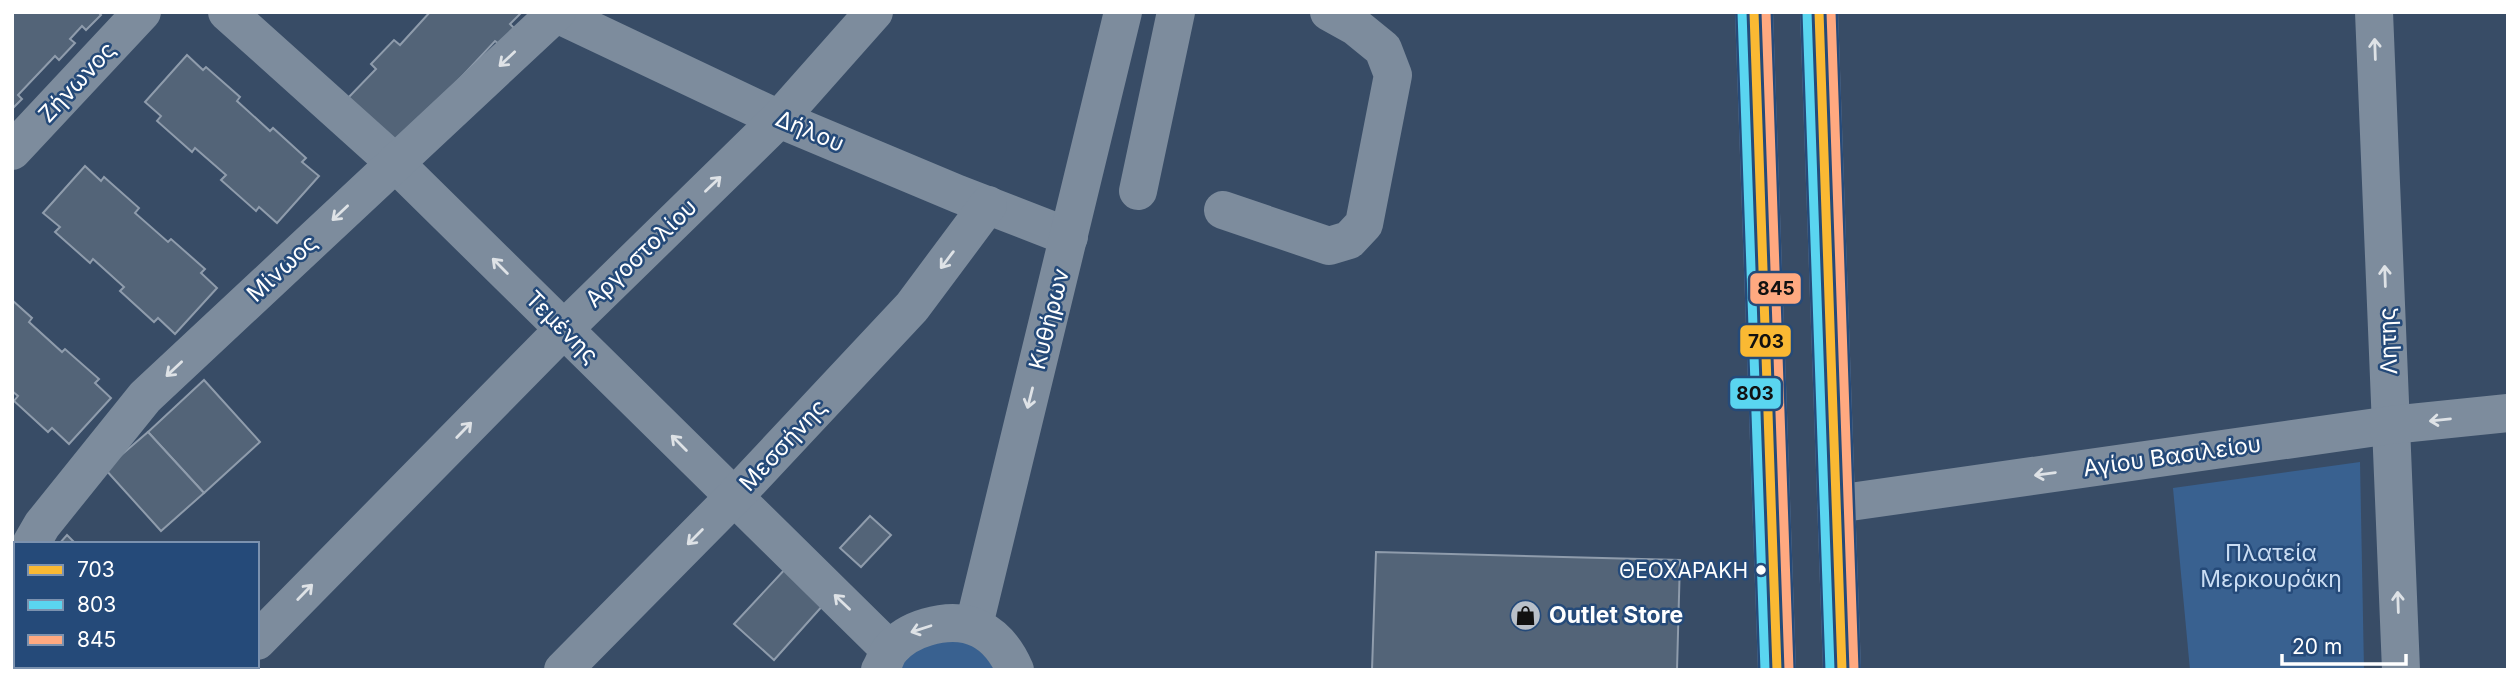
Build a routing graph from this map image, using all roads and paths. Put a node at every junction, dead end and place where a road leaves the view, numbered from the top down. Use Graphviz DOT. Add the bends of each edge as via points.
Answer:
graph roads {
  1 [pos="142,12"];
  2 [pos="227,12"];
  3 [pos="874,12"];
  4 [pos="1123,12"];
  5 [pos="1176,12"];
  6 [pos="1329,12"];
  7 [pos="1754,12"];
  8 [pos="1819,12"];
  9 [pos="2374,12"];
  10 [pos="556,13"];
  11 [pos="779,119"];
  12 [pos="12,151"];
  13 [pos="394,162"];
  14 [pos="1138,191"];
  15 [pos="988,205"];
  16 [pos="1223,211"];
  17 [pos="1069,236"];
  18 [pos="564,329"];
  19 [pos="2508,413"];
  20 [pos="2391,425"];
  21 [pos="734,497"];
  22 [pos="1836,504"];
  23 [pos="32,542"];
  24 [pos="974,625"];
  25 [pos="259,639"];
  26 [pos="885,660"];
  27 [pos="563,670"];
  28 [pos="1015,670"];
  29 [pos="1777,670"];
  30 [pos="1842,670"];
  31 [pos="2401,670"];
  1 -- 12 [label="street, Ζήνωνος"];
  2 -- 13 [label="street, Τεμένης"];
  3 -- 11 [label="street, Αργοστολίου"];
  4 -- 17 [label="street, Κυθήρων"];
  5 -- 14 [label="street"];
  6 -- 16 [label="street" via="1383,49 1393,75 1363,224 1349,240 1329,246"];
  7 -- 29 [label="main road"];
  8 -- 22 [label="main road"];
  20 -- 9 [label="street, Λητης, one-way"];
  10 -- 11 [label="street, Δήλου"];
  10 -- 13 [label="street, Μίνωος, one-way"];
  11 -- 15 [label="street, Δήλου"];
  18 -- 11 [label="street, Αργοστολίου, one-way"];
  18 -- 13 [label="street, Τεμένης, one-way"];
  13 -- 23 [label="street, Μίνωος, one-way" via="145,397"];
  15 -- 17 [label="street, Δήλου"];
  15 -- 21 [label="street, Μεσσήνης, one-way" via="912,307"];
  17 -- 24 [label="street, Κυθήρων, one-way"];
  21 -- 18 [label="street, Τεμένης, one-way"];
  25 -- 18 [label="street, Αργοστολίου, one-way"];
  19 -- 20 [label="street, Αγίου Βασιλείου, one-way"];
  20 -- 22 [label="street, Αγίου Βασιλείου, one-way"];
  31 -- 20 [label="street, Λητης, one-way"];
  26 -- 21 [label="street, Τεμένης, one-way"];
  21 -- 27 [label="street, Μεσσήνης, one-way"];
  22 -- 30 [label="main road"];
  24 -- 26 [label="street, one-way" via="946,621 911,631"];
  24 -- 28 [label="street" via="993,636"];
}
